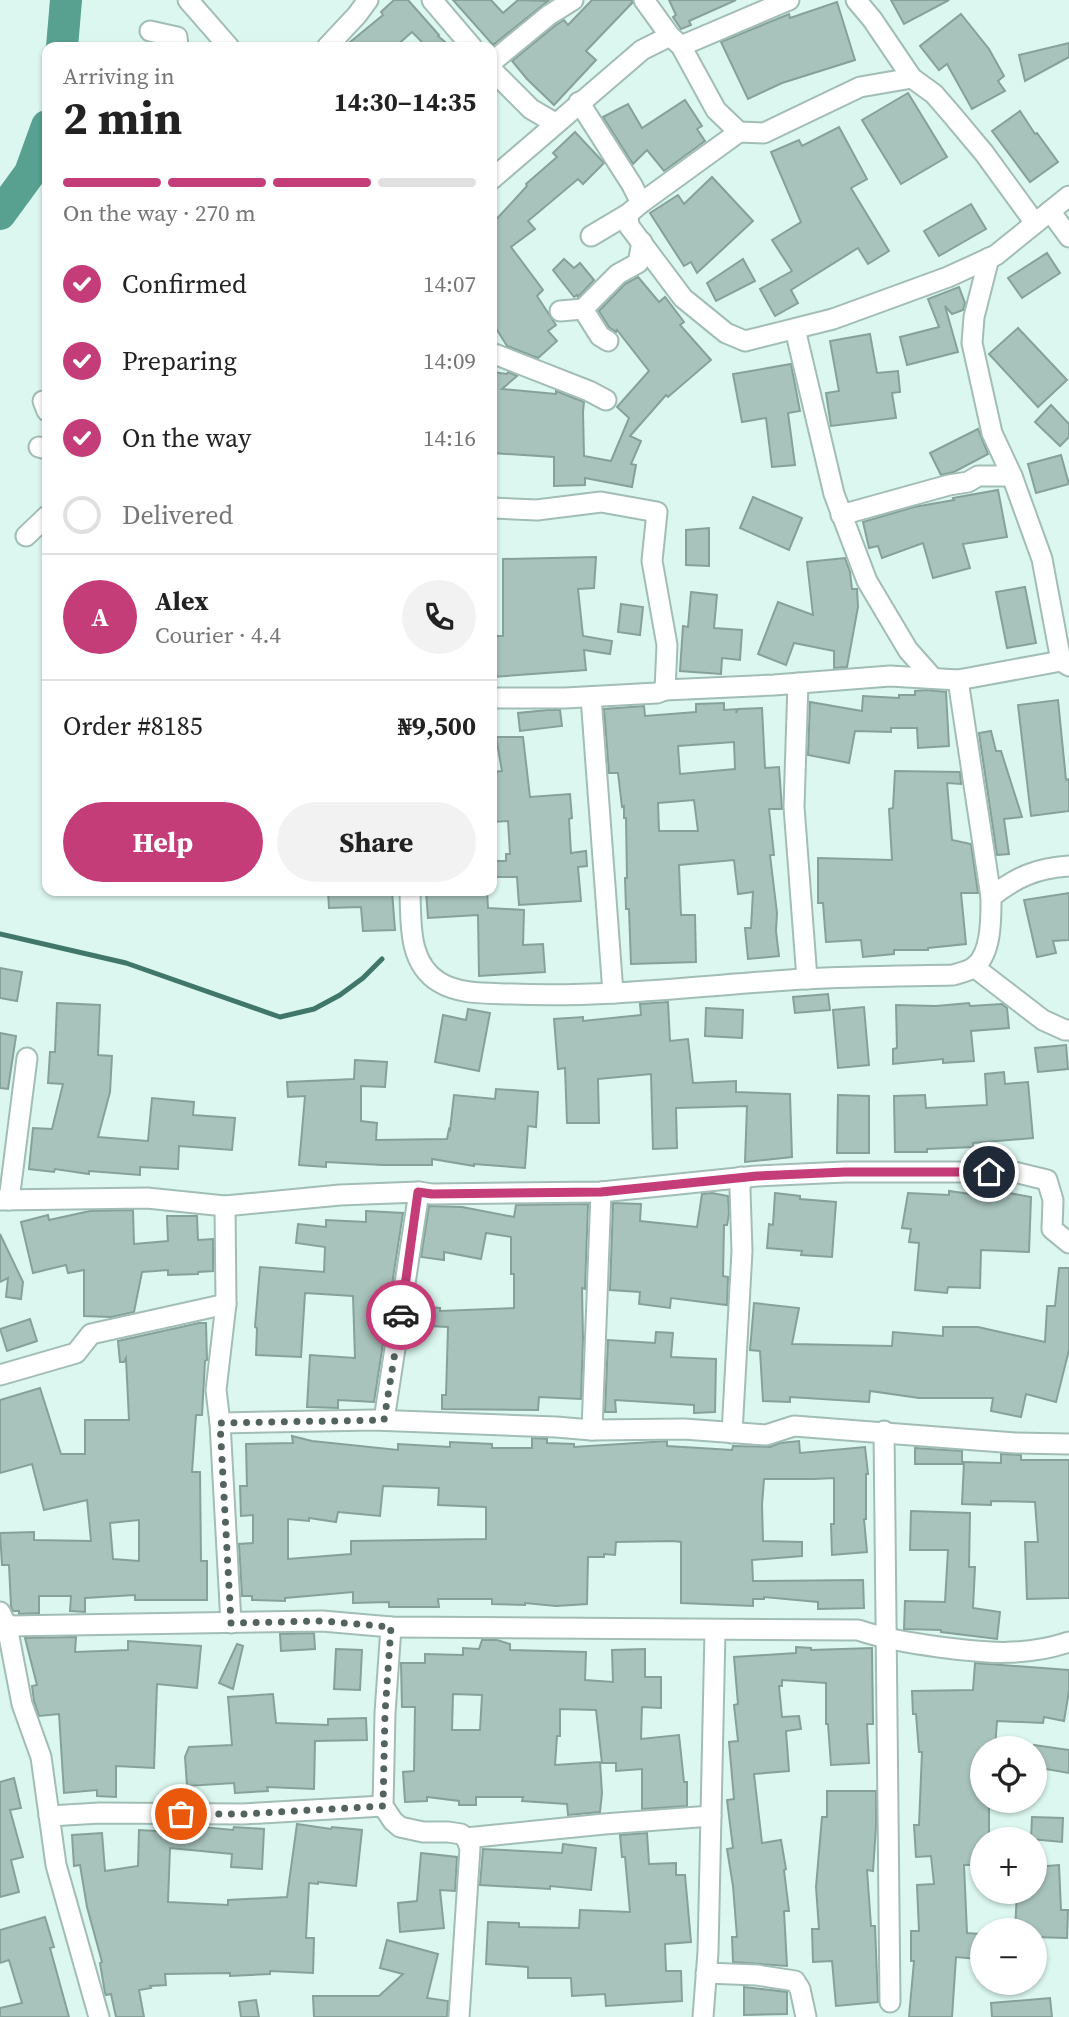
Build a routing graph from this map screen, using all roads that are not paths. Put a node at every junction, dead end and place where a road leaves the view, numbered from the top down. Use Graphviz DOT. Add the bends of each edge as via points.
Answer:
graph roads {
  1 [pos="188,0"];
  2 [pos="368,0"];
  3 [pos="432,0"];
  4 [pos="573,0"];
  5 [pos="644,0"];
  6 [pos="789,0"];
  7 [pos="856,0"];
  8 [pos="150,31"];
  9 [pos="676,41"];
  10 [pos="178,42"];
  11 [pos="225,42"];
  12 [pos="332,42"];
  13 [pos="468,42"];
  14 [pos="497,58"];
  15 [pos="497,75"];
  16 [pos="912,78"];
  17 [pos="579,102"];
  18 [pos="555,123"];
  19 [pos="740,132"];
  20 [pos="497,175"];
  21 [pos="1069,196"];
  22 [pos="634,209"];
  23 [pos="1042,217"];
  24 [pos="591,236"];
  25 [pos="1069,237"];
  26 [pos="642,242"];
  27 [pos="989,258"];
  28 [pos="583,309"];
  29 [pos="560,311"];
  30 [pos="795,329"];
  31 [pos="608,341"];
  32 [pos="497,355"];
  33 [pos="606,400"];
  34 [pos="1012,476"];
  35 [pos="497,508"];
  36 [pos="841,514"];
  37 [pos="42,521"];
  38 [pos="26,536"];
  39 [pos="1065,664"];
  40 [pos="932,677"];
  41 [pos="958,680"];
  42 [pos="798,683"];
  43 [pos="665,690"];
  44 [pos="591,697"];
  45 [pos="497,698"];
  46 [pos="1069,866"];
  47 [pos="410,896"];
  48 [pos="991,897"];
  49 [pos="974,967"];
  50 [pos="807,979"];
  51 [pos="613,993"];
  52 [pos="1069,1030"];
  53 [pos="27,1058"];
  54 [pos="741,1177"];
  55 [pos="418,1192"];
  56 [pos="601,1192"];
  57 [pos="5,1200"];
  58 [pos="225,1206"];
  59 [pos="1069,1243"];
  60 [pos="226,1304"];
  61 [pos="0,1375"];
  62 [pos="384,1420"];
  63 [pos="220,1423"];
  64 [pos="592,1430"];
  65 [pos="884,1432"];
  66 [pos="732,1433"];
  67 [pos="1069,1444"];
  68 [pos="4,1619"];
  69 [pos="231,1623"];
  70 [pos="391,1627"];
  71 [pos="715,1631"];
  72 [pos="887,1640"];
  73 [pos="1069,1642"];
  74 [pos="383,1806"];
  75 [pos="49,1816"];
  76 [pos="710,1816"];
  77 [pos="466,1838"];
  78 [pos="706,1973"];
  79 [pos="890,2002"];
  80 [pos="99,2017"];
  81 [pos="459,2017"];
  82 [pos="703,2017"];
  83 [pos="806,2017"];
  1 -- 11 [label="street"];
  2 -- 12 [label="street"];
  3 -- 13 [label="street"];
  4 -- 14 [label="street"];
  5 -- 9 [label="street"];
  6 -- 9 [label="street"];
  7 -- 16 [label="street"];
  8 -- 10 [label="street" via="177,37"];
  9 -- 17 [label="street" via="642,50"];
  9 -- 19 [label="street" via="716,110"];
  15 -- 18 [label="street" via="531,109"];
  16 -- 19 [label="street" via="860,87 764,133"];
  16 -- 23 [label="street" via="934,94"];
  17 -- 18 [label="street"];
  17 -- 22 [label="street" via="632,185"];
  18 -- 20 [label="street"];
  19 -- 22 [label="street"];
  21 -- 23 [label="street"];
  22 -- 24 [label="street"];
  22 -- 26 [label="street" via="629,226"];
  23 -- 25 [label="street"];
  23 -- 27 [label="street"];
  26 -- 28 [label="street" via="638,263 618,274"];
  26 -- 30 [label="street" via="683,299 726,333 745,341"];
  27 -- 30 [label="street" via="948,277"];
  27 -- 34 [label="street" via="972,343 992,433"];
  28 -- 29 [label="street"];
  28 -- 31 [label="street"];
  30 -- 36 [label="street"];
  32 -- 33 [label="street"];
  34 -- 36 [label="street" via="978,476"];
  34 -- 39 [label="street" via="1042,559"];
  35 -- 43 [label="street" via="537,510 601,502 656,512 652,561 667,645"];
  36 -- 40 [label="street" via="867,580 908,650"];
  37 -- 38 [label="street"];
  39 -- 41 [label="street"];
  40 -- 41 [label="street"];
  40 -- 42 [label="street"];
  41 -- 48 [label="street"];
  42 -- 43 [label="street"];
  42 -- 50 [label="street" via="794,807"];
  43 -- 44 [label="street"];
  44 -- 45 [label="street"];
  44 -- 51 [label="street"];
  46 -- 48 [label="street" via="1028,873"];
  47 -- 51 [label="street" via="415,952 424,971 439,982 457,990 495,993"];
  48 -- 49 [label="street" via="988,945"];
  49 -- 50 [label="street" via="953,975"];
  49 -- 52 [label="street" via="1044,1020"];
  50 -- 51 [label="street"];
  53 -- 57 [label="street"];
  54 -- 56 [label="street"];
  54 -- 59 [label="street" via="1014,1172 1047,1180 1053,1200 1052,1229"];
  54 -- 66 [label="street" via="742,1251"];
  55 -- 56 [label="street"];
  55 -- 58 [label="street"];
  55 -- 62 [label="street"];
  56 -- 64 [label="street"];
  57 -- 58 [label="street" via="147,1198"];
  58 -- 60 [label="street"];
  60 -- 61 [label="street" via="91,1334 76,1353"];
  60 -- 63 [label="street" via="216,1390"];
  62 -- 63 [label="street"];
  62 -- 64 [label="street"];
  63 -- 69 [label="street"];
  64 -- 66 [label="street"];
  65 -- 66 [label="street" via="794,1426 766,1435"];
  65 -- 67 [label="street"];
  65 -- 72 [label="street"];
  68 -- 69 [label="street"];
  68 -- 75 [label="street" via="22,1704 41,1757"];
  69 -- 70 [label="street" via="322,1621"];
  70 -- 71 [label="street"];
  70 -- 74 [label="street"];
  71 -- 72 [label="street" via="858,1630"];
  71 -- 76 [label="street"];
  72 -- 73 [label="street" via="1021,1653"];
  72 -- 79 [label="street"];
  74 -- 75 [label="street" via="243,1814"];
  74 -- 77 [label="street" via="400,1827"];
  75 -- 80 [label="street" via="56,1865"];
  76 -- 77 [label="street"];
  76 -- 78 [label="street"];
  77 -- 81 [label="street" via="470,1861"];
  78 -- 82 [label="street"];
  78 -- 83 [label="street" via="795,1980"];
}
